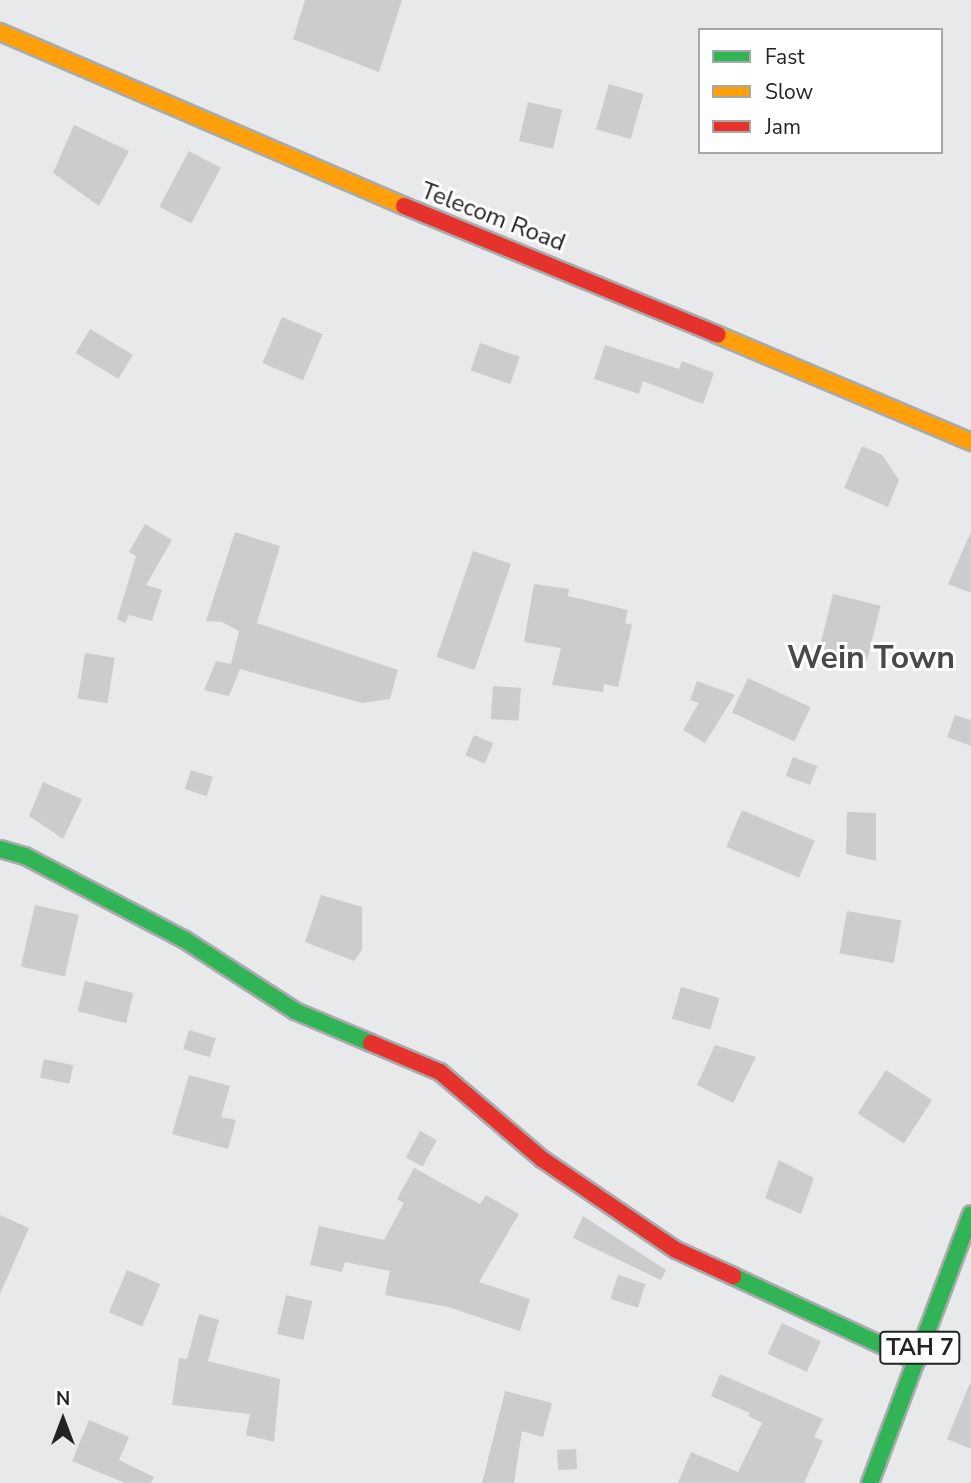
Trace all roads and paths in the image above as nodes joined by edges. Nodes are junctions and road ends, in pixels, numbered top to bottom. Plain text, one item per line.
1 (0, 32) edge
2 (971, 442) edge
3 (0, 849) edge
4 (971, 1214) edge
5 (916, 1360) junction
6 (870, 1483) edge

1 - 2 main road, Telecom Road
3 - 5 main road
4 - 5 main road, TAH 7
5 - 6 main road, TAH 7

